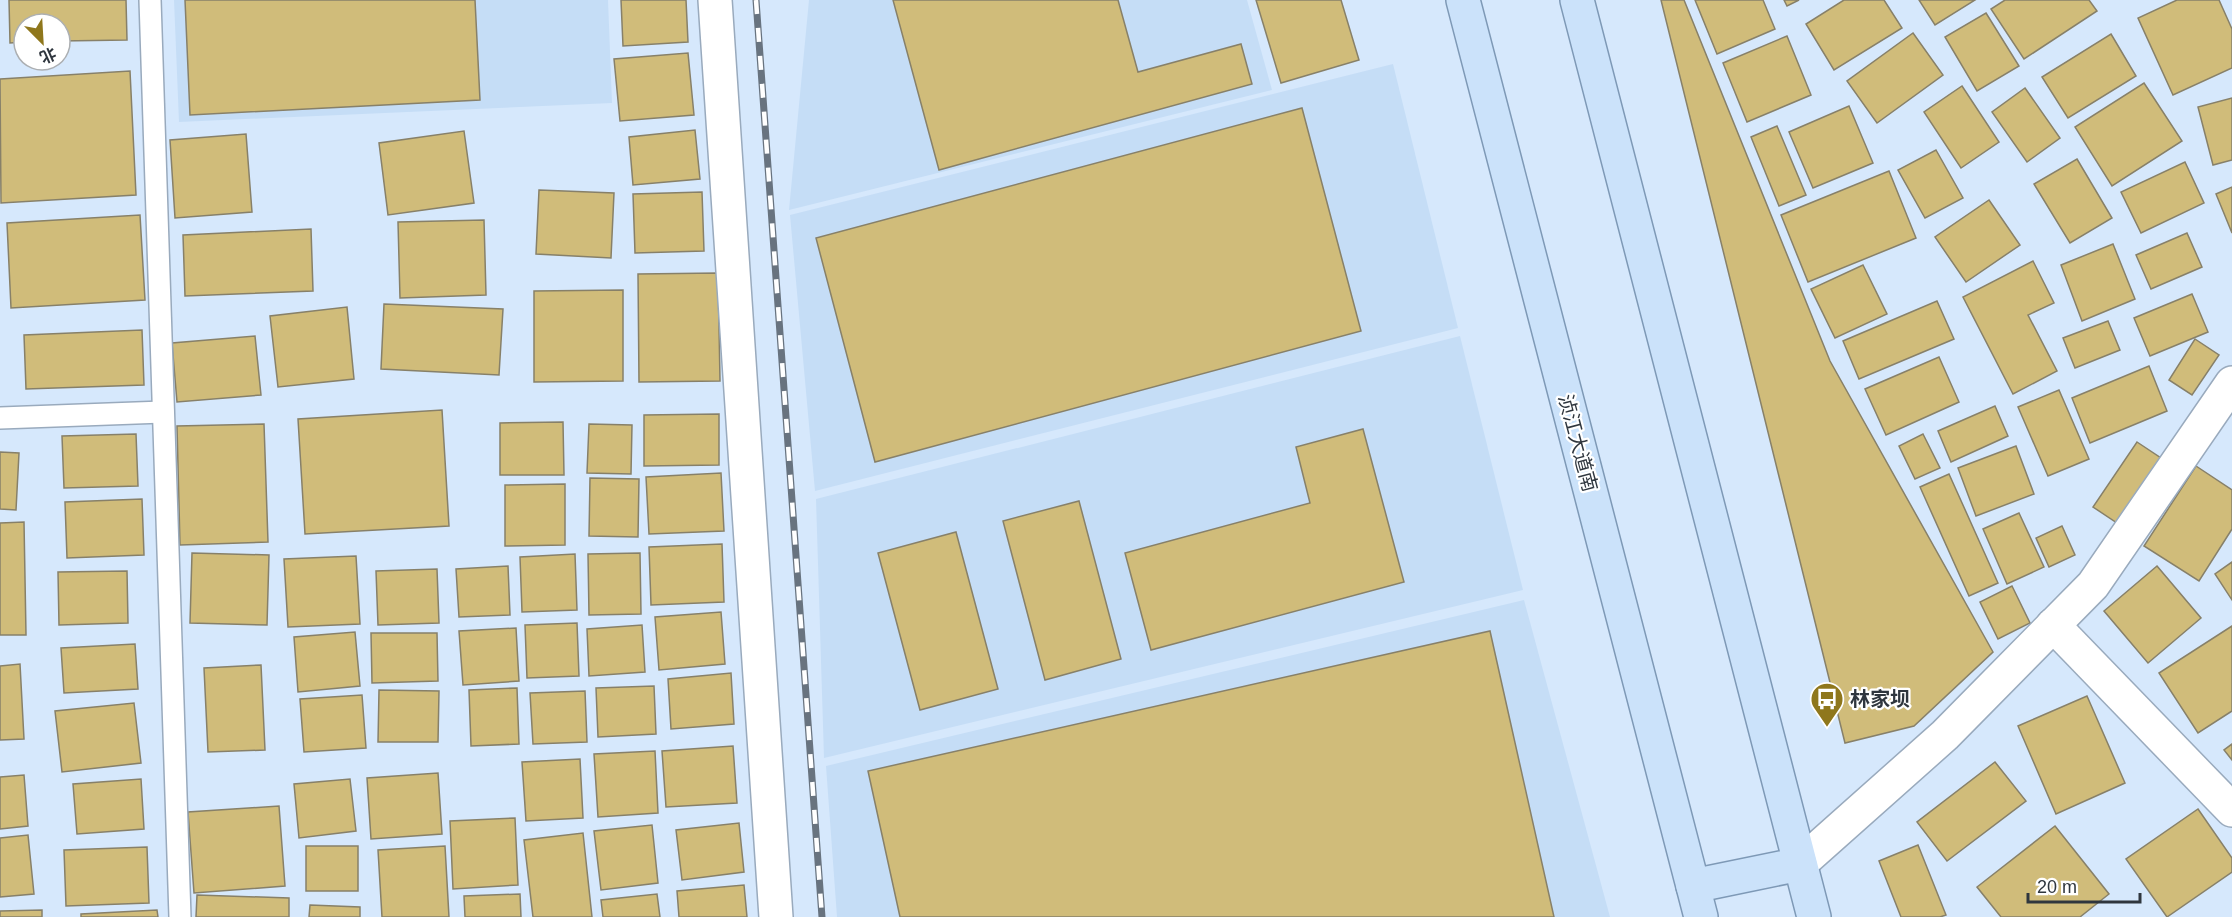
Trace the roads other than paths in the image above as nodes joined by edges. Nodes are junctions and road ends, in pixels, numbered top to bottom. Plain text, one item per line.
1 (150, 0) edge
2 (715, 0) edge
3 (1463, 0) edge
4 (1577, 0) edge
5 (2232, 383) edge
6 (163, 412) junction
7 (0, 418) edge
8 (2053, 625) junction
9 (2232, 810) edge
10 (1800, 864) junction
11 (1697, 902) edge
12 (180, 917) edge
13 (776, 917) edge
14 (1814, 917) edge

1 - 6 lane
2 - 13 street
3 - 11 main road, 浈江大道南
4 - 10 main road
5 - 8 street
6 - 7 lane
6 - 12 lane
8 - 9 street
8 - 10 street
10 - 11 main road, 浈江大道南
10 - 14 main road

